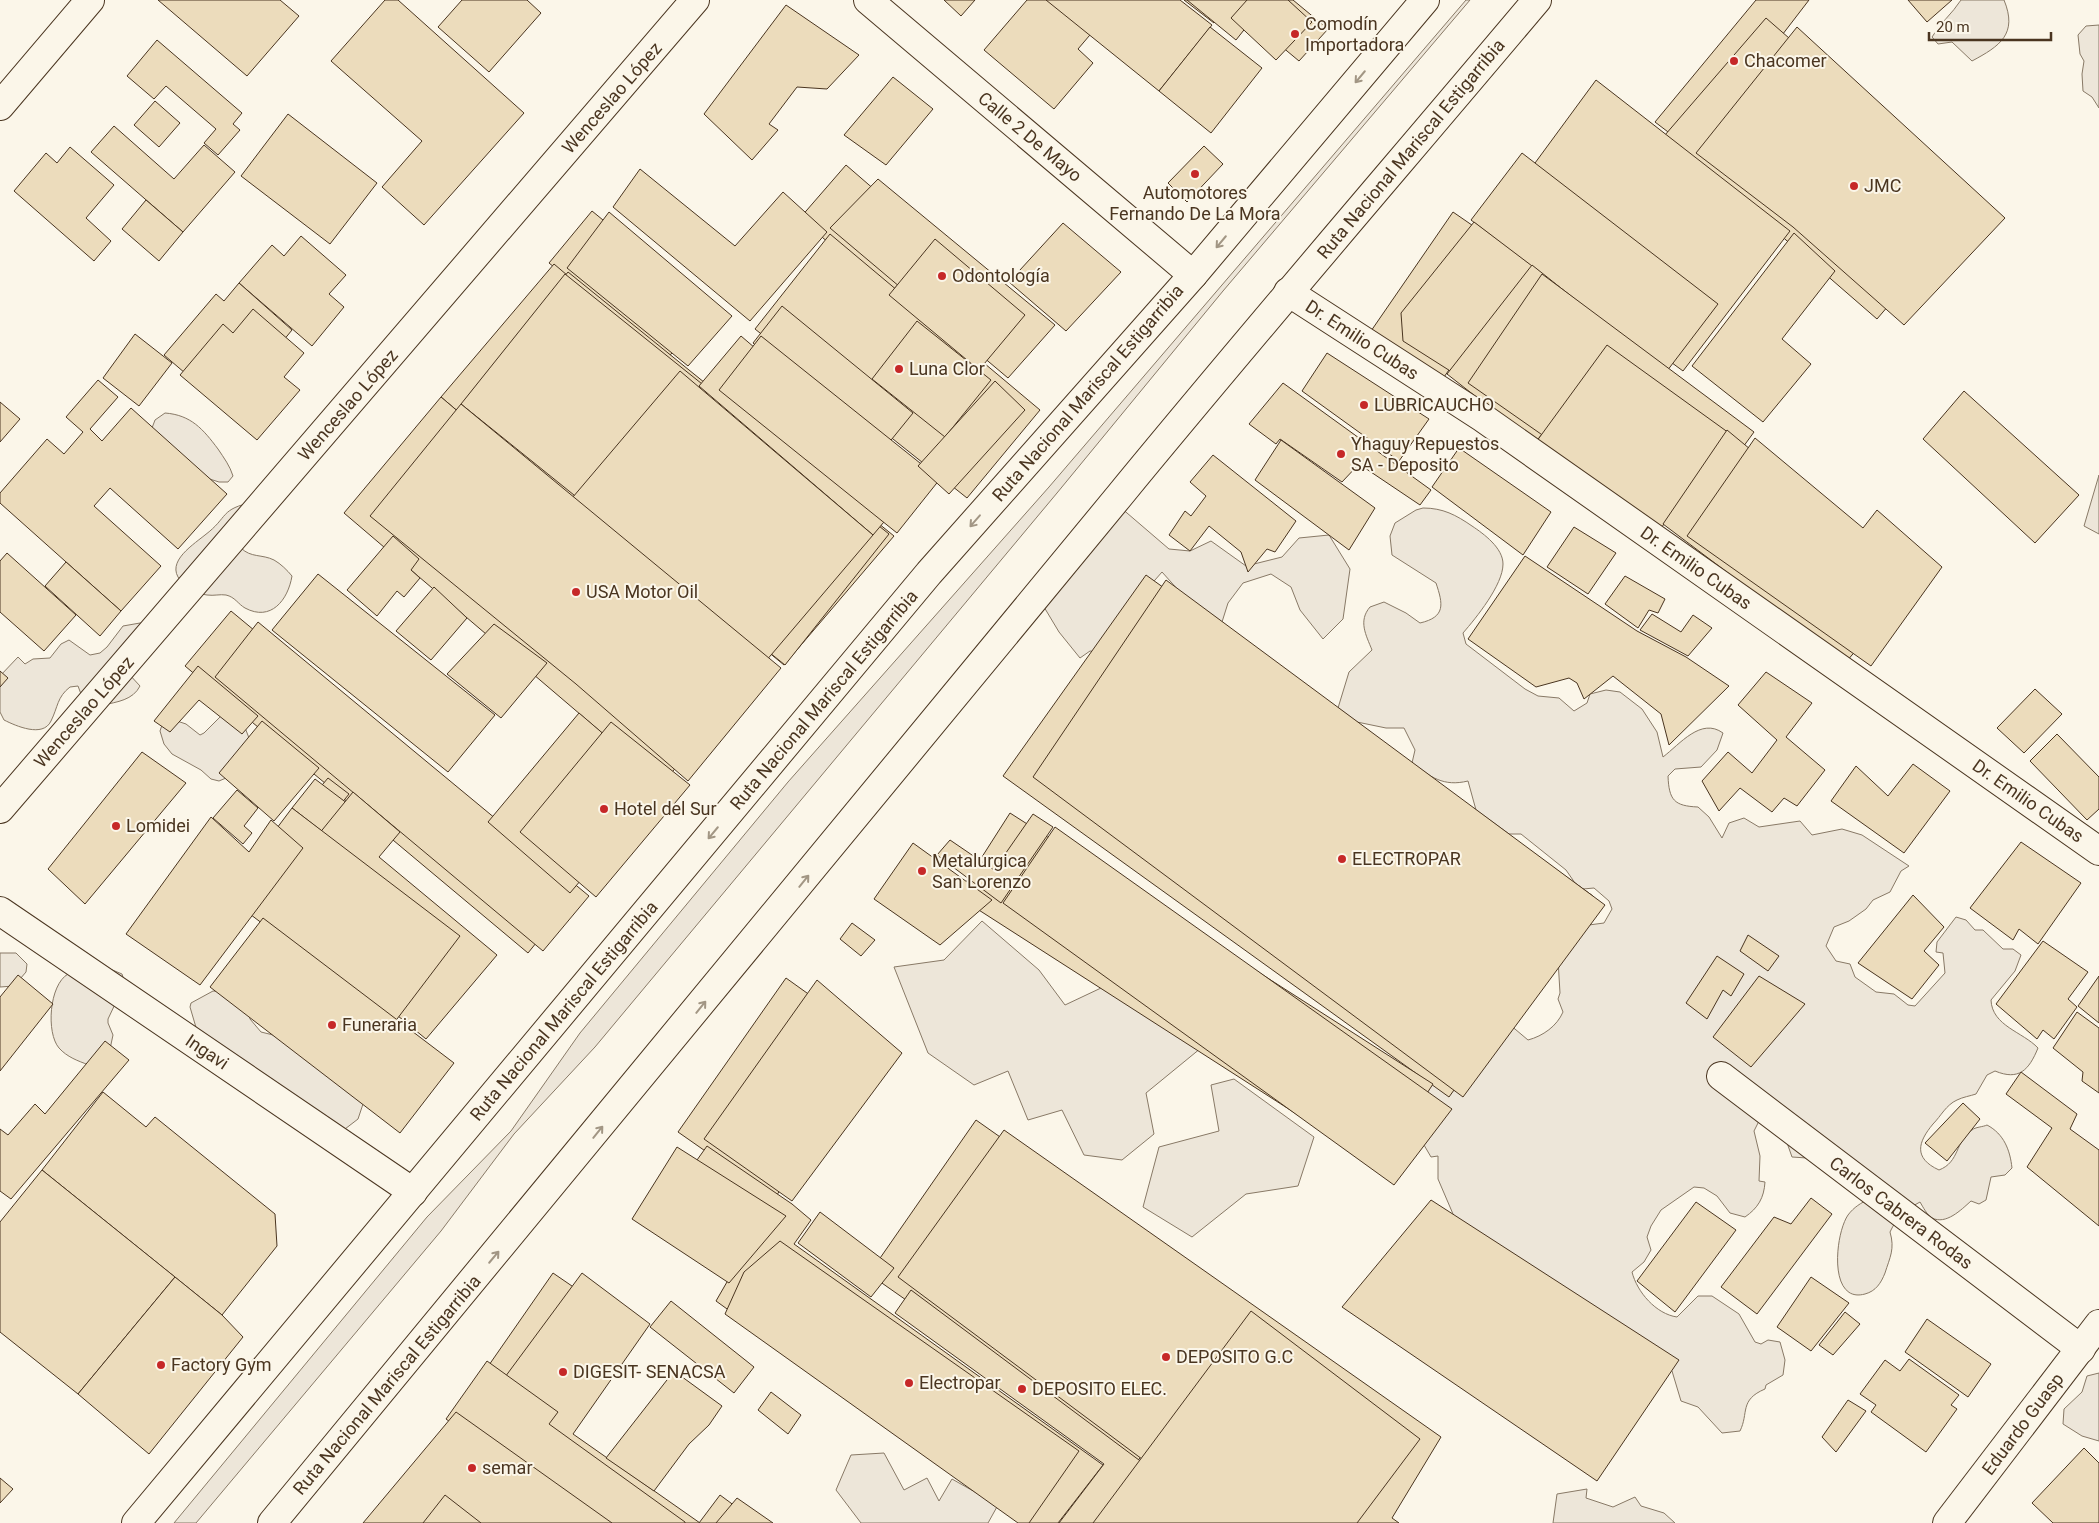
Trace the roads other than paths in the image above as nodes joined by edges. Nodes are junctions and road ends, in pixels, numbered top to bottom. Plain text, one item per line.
1 (90, 0) edge
2 (695, 0) edge
3 (868, 0) edge
4 (1425, 0) edge
5 (1537, 0) edge
6 (0, 106) edge
7 (1193, 275) junction
8 (1288, 292) junction
9 (0, 810) edge
10 (2099, 851) edge
11 (0, 911) edge
12 (1721, 1076) dead end
13 (413, 1192) junction
14 (2099, 1324) edge
15 (2081, 1348) junction
16 (136, 1523) edge
17 (272, 1523) edge
18 (1947, 1523) edge

1 - 6 main road
2 - 9 main road, Wenceslao López
3 - 7 main road, Calle 2 De Mayo
4 -> 7 main road, Ruta Nacional Mariscal Estigarribia
5 - 8 main road, Ruta Nacional Mariscal Estigarribia
7 -> 13 main road, Ruta Nacional Mariscal Estigarribia
8 - 10 main road, Dr. Emilio Cubas
17 -> 8 main road, Ruta Nacional Mariscal Estigarribia
11 - 13 main road, Ingavi
12 - 15 main road, Carlos Cabrera Rodas
13 - 16 main road, Ruta Nacional Mariscal Estigarribia
14 - 15 main road, Eduardo Guasp
15 - 18 main road, Eduardo Guasp

